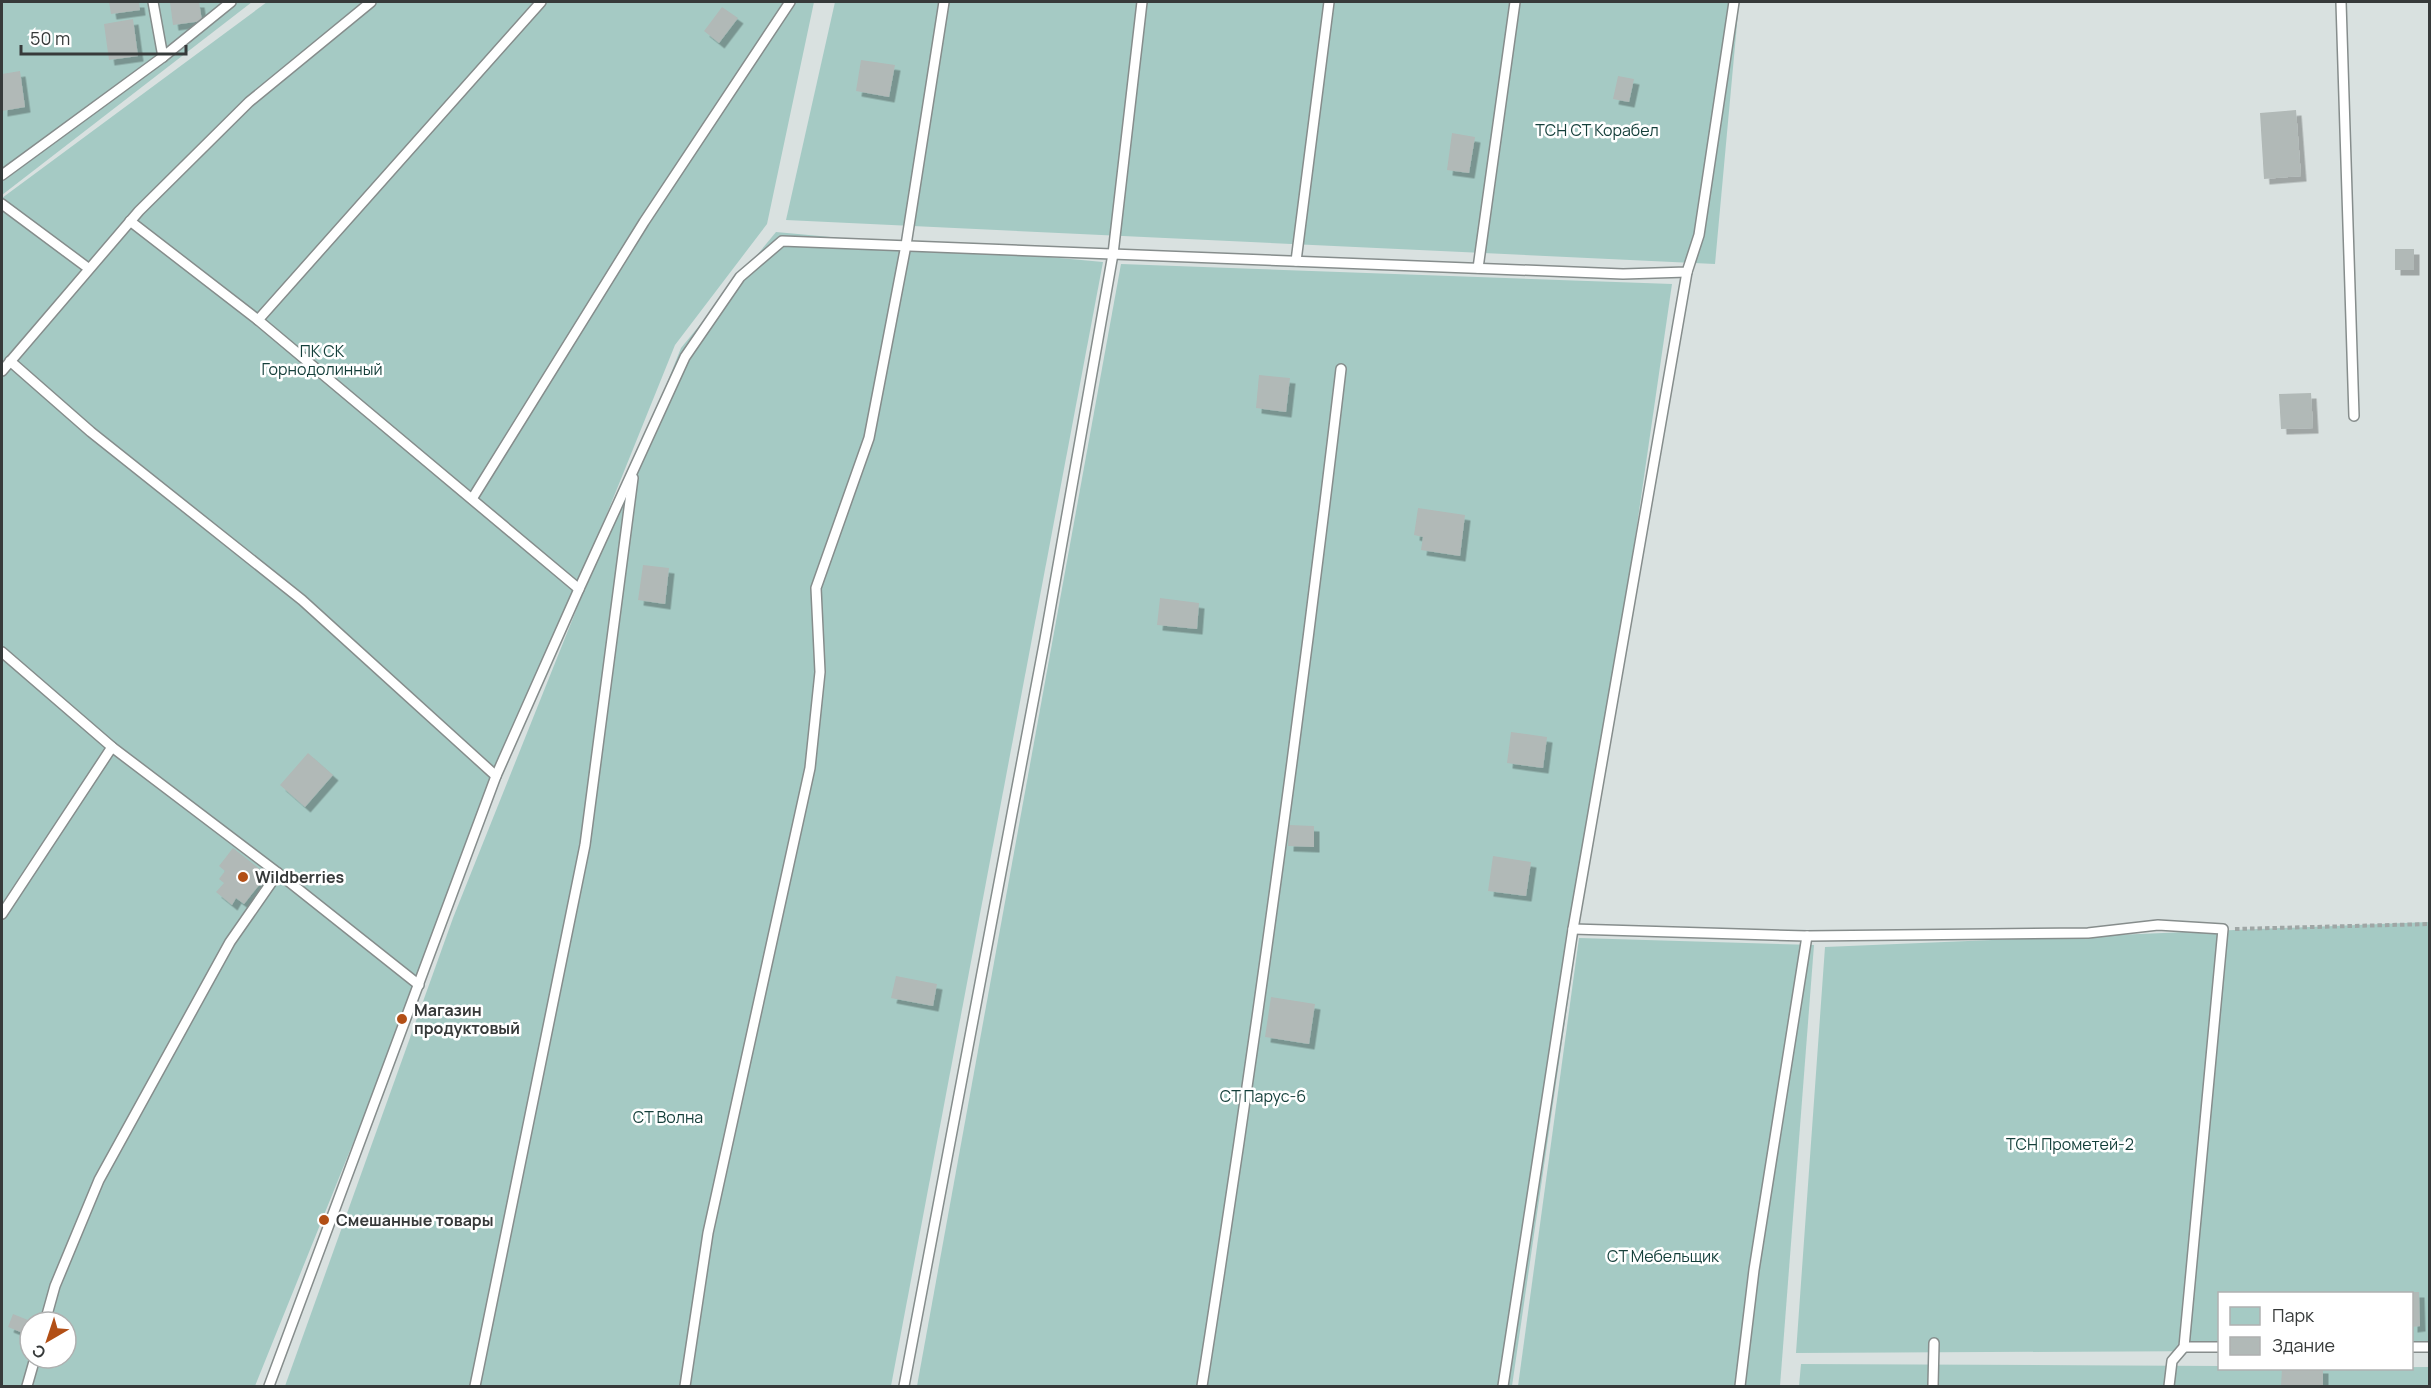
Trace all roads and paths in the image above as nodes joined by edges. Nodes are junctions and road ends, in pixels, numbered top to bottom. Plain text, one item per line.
1 (153, 2) edge
2 (231, 2) edge
3 (371, 2) edge
4 (541, 2) edge
5 (790, 2) edge
6 (944, 2) edge
7 (1142, 2) edge
8 (1329, 2) edge
9 (1515, 2) edge
10 (1734, 2) edge
11 (2342, 2) edge
12 (163, 57) junction
13 (2, 175) edge
14 (2, 204) edge
15 (130, 221) junction
16 (906, 246) junction
17 (1113, 254) junction
18 (1296, 261) junction
19 (88, 268) junction
20 (1478, 268) junction
21 (1687, 272) junction
22 (258, 320) junction
23 (10, 361) junction
24 (1341, 369) dead end
25 (2, 371) edge
26 (2354, 416) dead end
27 (634, 467) junction
28 (472, 499) junction
29 (579, 589) junction
30 (2, 652) edge
31 (112, 747) junction
32 (496, 776) junction
33 (278, 873) junction
34 (2, 914) edge
35 (2430, 924) edge
36 (2223, 929) junction
37 (1573, 930) junction
38 (1807, 936) junction
39 (418, 985) junction
40 (48, 1310) edge
41 (1934, 1343) dead end
42 (2184, 1347) junction
43 (2218, 1347) edge
44 (2413, 1347) edge
45 (2430, 1347) edge
46 (32, 1370) edge
47 (27, 1386) edge
48 (269, 1386) edge
49 (475, 1386) edge
50 (685, 1386) edge
51 (904, 1386) edge
52 (1202, 1386) edge
53 (1503, 1386) edge
54 (1740, 1386) edge
55 (1933, 1386) edge
56 (2169, 1386) edge

1 - 12 lane
2 - 12 lane
3 - 15 lane
4 - 22 lane
5 - 28 lane
6 - 16 lane
7 - 17 lane
8 - 18 lane
9 - 20 lane
10 - 21 lane
11 - 26 lane
12 - 13 lane
14 - 19 lane
15 - 19 lane
15 - 22 lane
16 - 17 lane
16 - 27 lane
16 - 50 lane
17 - 18 lane
17 - 51 lane
18 - 20 lane
19 - 23 lane
20 - 21 lane
21 - 37 lane
22 - 28 lane
23 - 25 lane
23 - 32 lane
24 - 52 lane
27 - 29 lane
27 - 49 lane
28 - 29 lane
29 - 32 lane
30 - 31 lane
31 - 33 lane
31 - 34 lane
32 - 39 lane
33 - 39 lane
33 - 40 lane
35 - 36 path
36 - 38 lane
36 - 42 lane
37 - 38 lane
37 - 53 lane
38 - 54 lane
39 - 48 lane
41 - 55 lane
42 - 43 lane
42 - 56 lane
44 - 45 lane
46 - 47 lane

